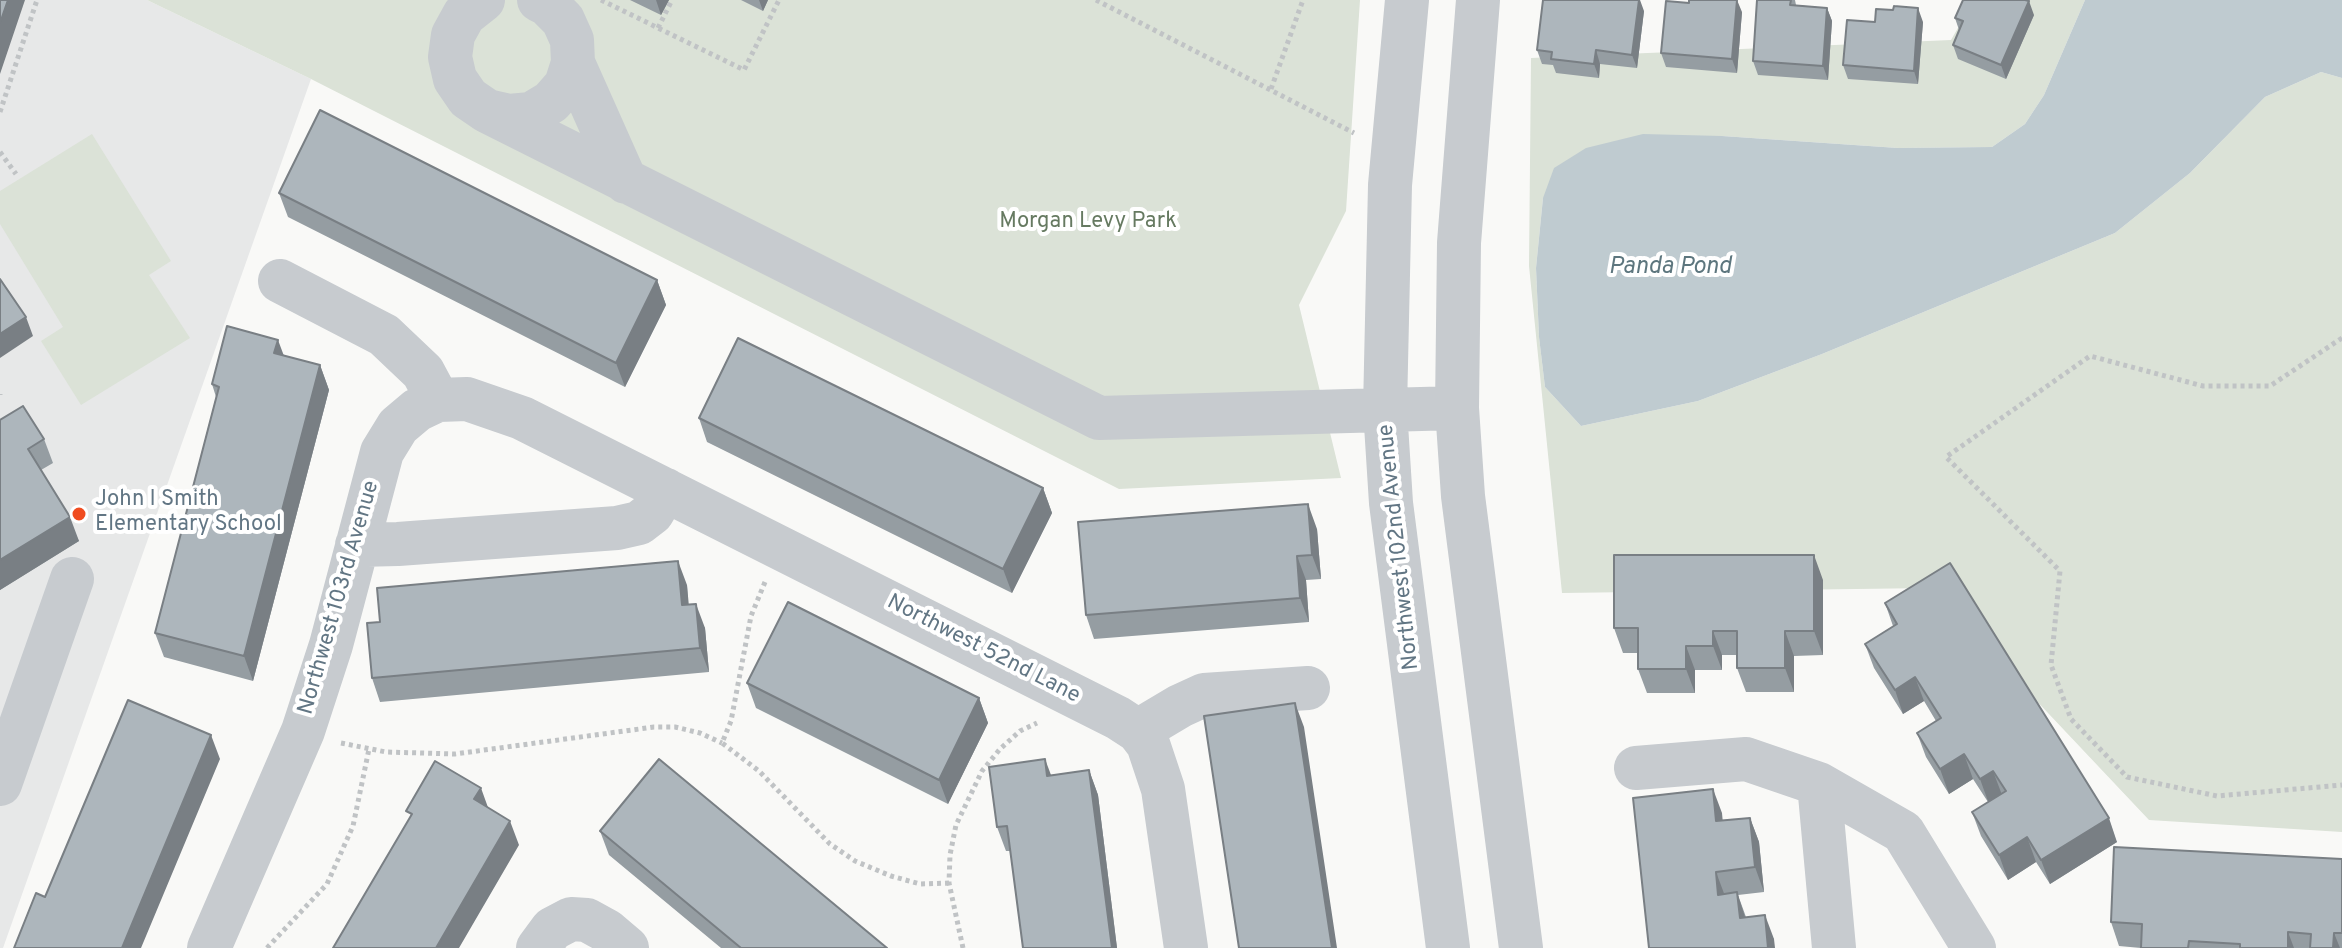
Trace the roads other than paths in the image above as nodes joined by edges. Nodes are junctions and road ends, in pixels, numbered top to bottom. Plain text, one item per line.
1 (483, 0) edge
2 (539, 0) edge
3 (1407, 0) edge
4 (1478, 0) edge
5 (573, 63) junction
6 (487, 111) junction
7 (626, 182) junction
8 (280, 281) dead end
9 (438, 400) junction
10 (1457, 408) junction
11 (1385, 409) junction
12 (666, 490) junction
13 (357, 545) junction
14 (72, 579) dead end
15 (1308, 688) dead end
16 (1138, 731) junction
17 (1636, 768) dead end
18 (0, 784) edge
19 (1819, 784) junction
20 (209, 948) edge
21 (538, 948) edge
22 (627, 948) edge
23 (1186, 948) edge
24 (1448, 948) edge
25 (1521, 948) edge
26 (1834, 948) edge
27 (1974, 948) edge

1 - 6 street
2 - 5 street
3 - 11 street, Northwest 102nd Avenue
4 - 10 street
5 - 6 street
5 - 7 street
6 - 7 street
7 - 11 street
8 - 9 street
9 - 12 street, Northwest 52nd Lane
9 - 13 street, Northwest 103rd Avenue
10 - 11 street
10 - 25 street
11 - 24 street, Northwest 102nd Avenue
12 - 13 street
12 - 16 street, Northwest 52nd Lane
13 - 20 street, Northwest 103rd Avenue
14 - 18 street
15 - 16 street
16 - 23 street
17 - 19 street
19 - 26 street
19 - 27 street
21 - 22 street

